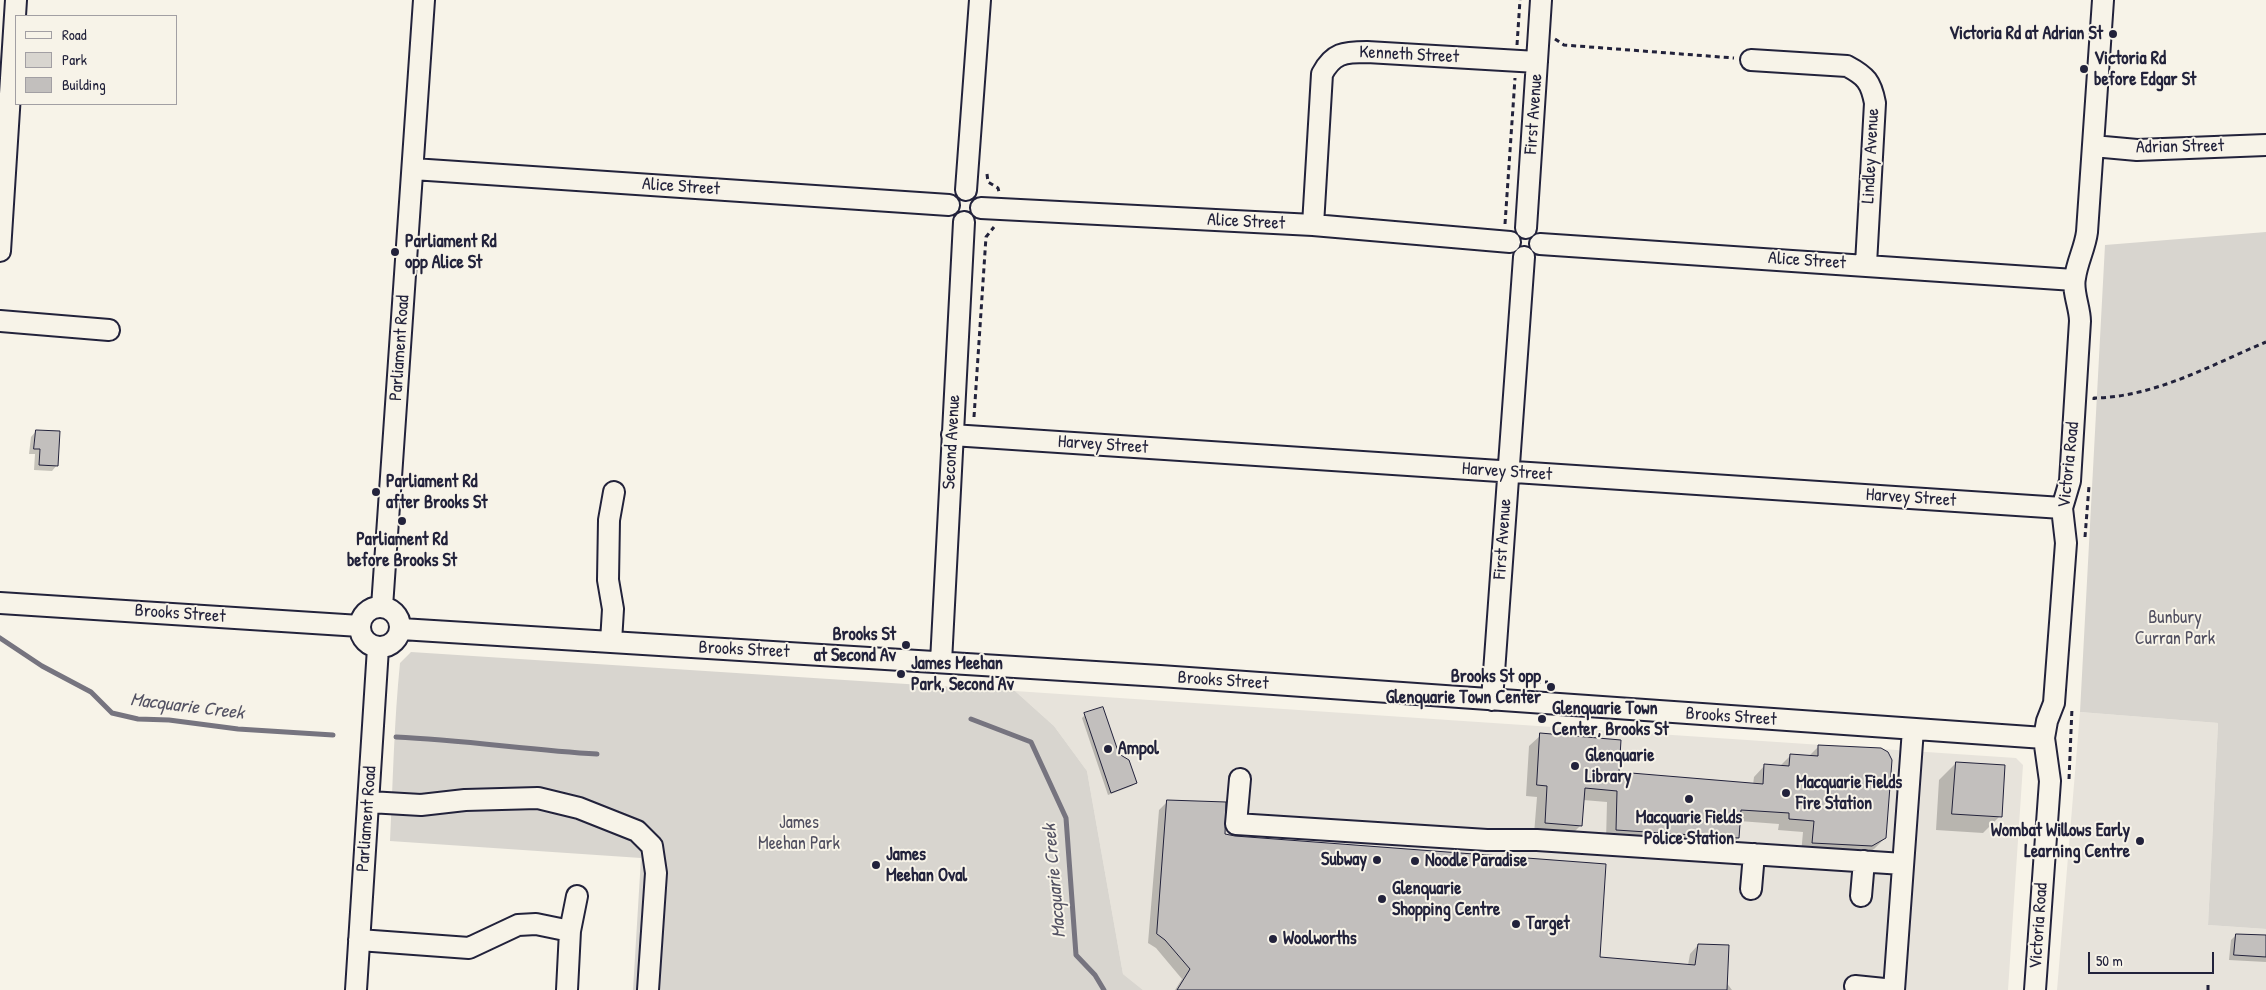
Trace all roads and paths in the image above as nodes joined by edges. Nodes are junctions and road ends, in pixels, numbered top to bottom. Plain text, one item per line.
1 (16, 0) edge
2 (424, 0) edge
3 (980, 0) edge
4 (1520, 0) edge
5 (1541, 0) edge
6 (2103, 0) edge
7 (1555, 38) dead end
8 (1751, 60) joint
9 (1516, 61) junction
10 (1537, 62) junction
11 (4, 114) edge
12 (2266, 145) edge
13 (2094, 146) junction
14 (413, 169) junction
15 (987, 176) dead end
16 (966, 190) junction
17 (1000, 195) dead end
18 (949, 205) junction
19 (981, 208) junction
20 (964, 222) junction
21 (998, 222) dead end
22 (1313, 225) junction
23 (1526, 228) junction
24 (1508, 235) junction
25 (986, 237) dead end
26 (1540, 244) junction
27 (0, 251) edge
28 (1524, 258) junction
29 (1866, 264) junction
30 (2074, 280) junction
31 (0, 321) edge
32 (109, 330) dead end
33 (2266, 342) edge
34 (2094, 398) dead end
35 (952, 435) junction
36 (1508, 472) junction
37 (614, 492) dead end
38 (2062, 508) junction
39 (0, 602) edge
40 (382, 607) junction
41 (360, 626) junction
42 (400, 629) junction
43 (611, 642) junction
44 (378, 648) junction
45 (941, 662) junction
46 (1518, 681) dead end
47 (1548, 682) dead end
48 (1492, 700) junction
49 (1913, 729) junction
50 (2044, 738) junction
51 (1240, 779) dead end
52 (368, 802) junction
53 (1754, 854) junction
54 (1864, 861) junction
55 (1903, 864) junction
56 (1751, 889) dead end
57 (577, 896) dead end
58 (1861, 896) dead end
59 (570, 931) junction
60 (359, 940) junction
61 (2208, 985) dead end
62 (1855, 986) dead end
63 (356, 990) edge
64 (567, 990) edge
65 (648, 990) edge
66 (1894, 990) edge
67 (2035, 990) edge
68 (2208, 990) edge

1 - 11 street
2 - 14 street, Parliament Road
3 - 16 street
4 - 9 path
5 - 10 street, First Avenue
6 - 13 street, Victoria Road
7 - 8 path
8 - 29 street, Lindley Avenue
9 - 10 street, Kenneth Street
9 - 22 street, Kenneth Street
9 - 24 path
10 - 23 street, First Avenue
11 - 27 street
12 - 13 street, Adrian Street
13 - 30 street, Victoria Road
14 - 18 street, Alice Street
14 - 40 street, Parliament Road
15 - 17 path
16 - 18 street
16 - 19 street
18 - 20 street
19 - 20 street
19 - 22 street, Alice Street
20 - 35 street, Second Avenue
21 - 25 path
22 - 24 street, Alice Street
23 - 24 street
23 - 26 street
24 - 28 street
26 - 28 street
26 - 29 street, Alice Street
28 - 36 street, First Avenue
29 - 30 street, Alice Street
30 - 38 street, Victoria Road
31 - 32 street
33 - 34 path
35 - 36 street, Harvey Street
35 - 45 street, Second Avenue
36 - 38 street, Harvey Street
36 - 48 street, First Avenue
37 - 43 street
38 - 50 street, Victoria Road
39 - 41 street, Brooks Street
40 - 41 street
40 - 42 street
41 - 44 street
42 - 43 street, Brooks Street
42 - 44 street
43 - 45 street, Brooks Street
44 - 52 street, Parliament Road
45 - 48 street, Brooks Street
46 - 47 path
48 - 49 street, Brooks Street
49 - 50 street, Brooks Street
49 - 55 street
50 - 67 street, Victoria Road
51 - 53 street
52 - 60 street, Parliament Road
52 - 65 street
53 - 54 street
53 - 56 street
54 - 55 street
54 - 58 street
55 - 66 street
57 - 59 street
59 - 60 street
59 - 64 street
60 - 63 street, Parliament Road
61 - 68 path
62 - 66 street

